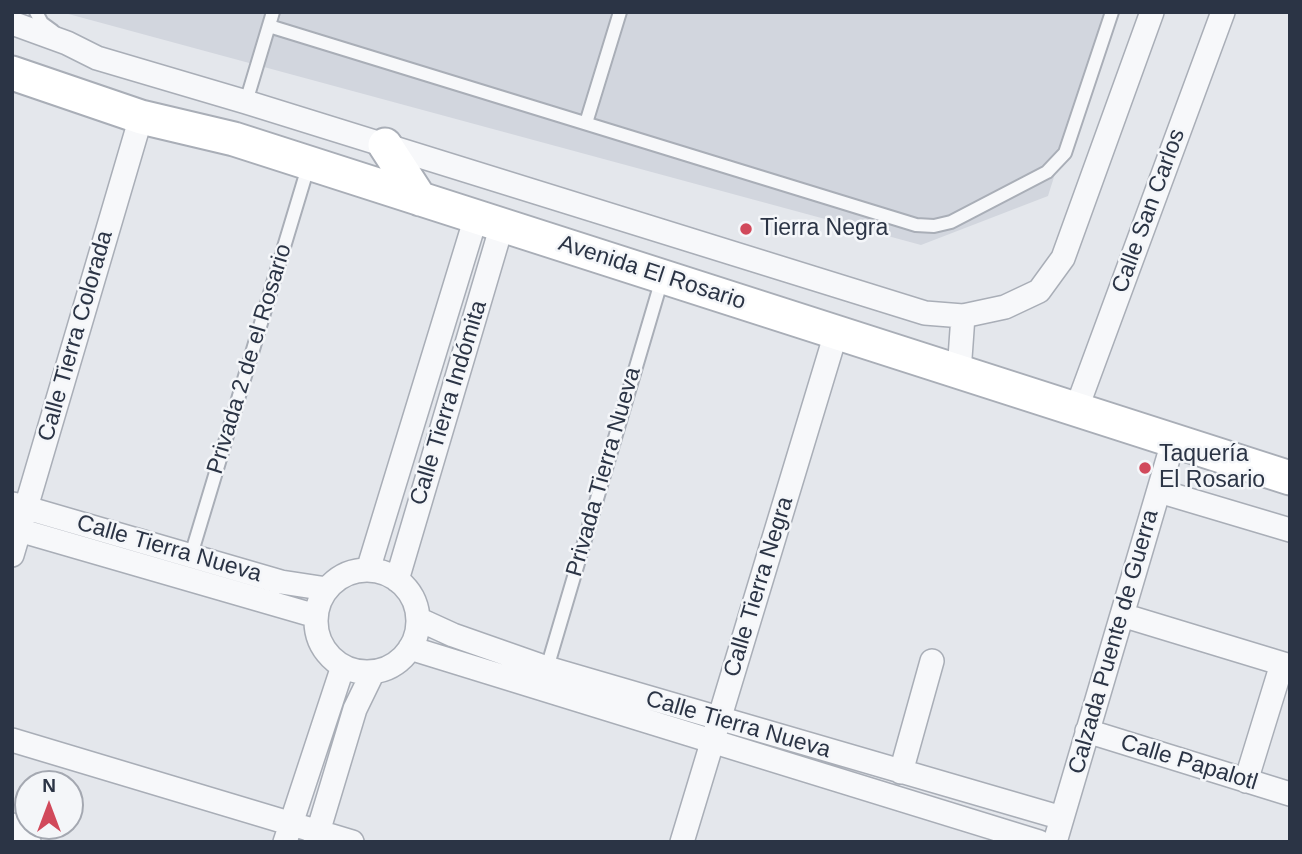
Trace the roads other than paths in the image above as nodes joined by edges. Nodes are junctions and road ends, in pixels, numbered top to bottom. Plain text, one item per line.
1 (36, 12) edge
2 (273, 12) edge
3 (620, 12) edge
4 (1112, 12) edge
5 (1152, 12) edge
6 (1223, 12) edge
7 (12, 23) edge
8 (269, 26) junction
9 (66, 43) junction
10 (12, 73) edge
11 (246, 102) junction
12 (141, 117) junction
13 (586, 123) junction
14 (385, 145) junction
15 (309, 163) junction
16 (420, 199) junction
17 (489, 221) junction
18 (662, 277) junction
19 (963, 316) junction
20 (836, 333) junction
21 (959, 372) junction
22 (1076, 410) junction
23 (1173, 442) junction
24 (1290, 478) edge
25 (1159, 491) junction
26 (19, 506) edge
27 (15, 529) edge
28 (1290, 530) edge
29 (12, 555) edge
30 (191, 555) junction
31 (368, 570) junction
32 (397, 580) junction
33 (327, 589) junction
34 (1122, 615) junction
35 (316, 616) junction
36 (418, 619) junction
37 (411, 648) junction
38 (932, 661) dead end
39 (1286, 665) edge
40 (343, 666) junction
41 (547, 668) junction
42 (373, 672) junction
43 (716, 730) junction
44 (1087, 732) junction
45 (12, 740) edge
46 (901, 772) junction
47 (1246, 781) junction
48 (1290, 794) edge
49 (1062, 818) junction
50 (12, 825) edge
51 (288, 832) edge
52 (316, 836) edge
53 (29, 842) edge
54 (352, 842) edge
55 (682, 842) edge
56 (1039, 842) edge
57 (1055, 842) edge

1 - 9 lane
2 - 8 lane
3 - 13 lane
4 - 13 lane
5 - 19 street, Avenida El Rosario
6 - 22 street, Calle San Carlos
7 - 9 street, Avenida El Rosario
8 - 11 lane
8 - 13 lane
9 - 11 street, Avenida El Rosario
10 - 12 street, Avenida El Rosario
11 - 14 street, Avenida El Rosario
12 - 15 street, Avenida El Rosario
12 - 26 street, Calle Tierra Colorada
14 - 16 street
14 - 19 street, Avenida El Rosario
15 - 16 street, Avenida El Rosario
15 - 30 lane, Privada 2 de el Rosario
16 - 17 street, Avenida El Rosario
17 - 18 street, Avenida El Rosario
17 - 31 street, Calle Tierra Indómita
17 - 32 street, Calle Tierra Indómita
18 - 20 street, Avenida El Rosario
18 - 41 lane, Privada Tierra Nueva
19 - 21 street
20 - 21 street, Avenida El Rosario
20 - 43 street, Calle Tierra Negra
21 - 22 street, Avenida El Rosario
22 - 23 street, Avenida El Rosario
23 - 24 street, Avenida El Rosario
23 - 25 street, Calzada Puente de Guerra
25 - 28 street
25 - 34 street, Calzada Puente de Guerra
26 - 27 street, Calle Tierra Colorada
26 - 30 street, Calle Tierra Nueva
27 - 29 street, Calle Tierra Colorada
27 - 35 street, Calle Tierra Nueva
30 - 33 street, Calle Tierra Nueva
31 - 32 street
31 - 33 street
32 - 36 street
33 - 35 street
34 - 39 street
34 - 44 street, Calzada Puente de Guerra
35 - 40 street
36 - 37 street
36 - 41 street, Calle Tierra Nueva
37 - 42 street
37 - 43 street, Calle Tierra Nueva
38 - 46 street
39 - 47 street
40 - 42 street
40 - 51 street
41 - 43 street, Calle Tierra Nueva
42 - 52 street
43 - 46 street, Calle Tierra Nueva
43 - 55 street, Calle Tierra Negra
43 - 56 street, Calle Tierra Nueva
44 - 47 street, Calle Papalotl
44 - 49 street, Calzada Puente de Guerra
45 - 51 street
46 - 49 street, Calle Tierra Nueva
47 - 48 street, Calle Papalotl
49 - 57 street, Calzada Puente de Guerra
50 - 53 street
51 - 52 street
52 - 54 street

